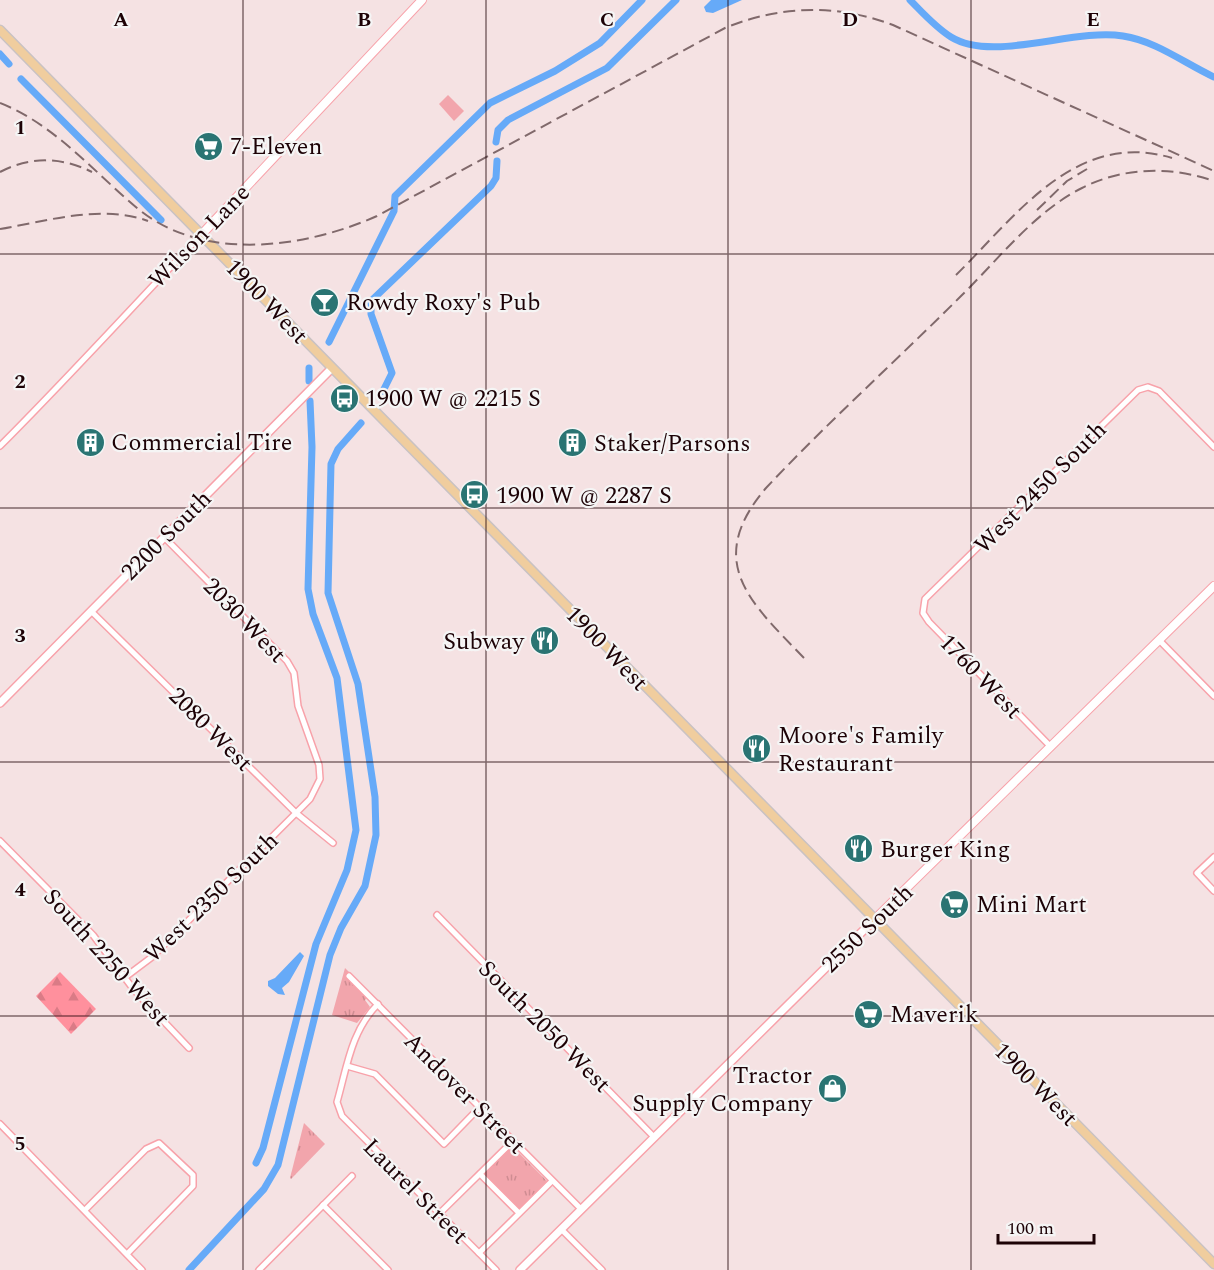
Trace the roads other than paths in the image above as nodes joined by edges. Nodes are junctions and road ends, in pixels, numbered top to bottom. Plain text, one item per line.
1 (422, 0) edge
2 (0, 30) edge
3 (202, 234) junction
4 (332, 368) junction
5 (0, 446) edge
6 (1214, 447) edge
7 (164, 537) junction
8 (1214, 586) edge
9 (926, 599) joint
10 (91, 611) junction
11 (1159, 640) junction
12 (1214, 696) edge
13 (0, 703) edge
14 (1051, 747) junction
15 (296, 813) junction
16 (0, 841) edge
17 (333, 843) dead end
18 (1214, 857) edge
19 (1214, 891) edge
20 (437, 915) dead end
21 (874, 920) junction
22 (349, 976) dead end
23 (124, 978) junction
24 (378, 1004) junction
25 (189, 1048) dead end
26 (347, 1066) junction
27 (480, 1107) junction
28 (0, 1124) edge
29 (654, 1137) junction
30 (513, 1141) junction
31 (480, 1174) junction
32 (352, 1176) dead end
33 (552, 1180) junction
34 (323, 1205) junction
35 (581, 1209) junction
36 (85, 1210) junction
37 (439, 1214) junction
38 (519, 1214) junction
39 (561, 1230) junction
40 (479, 1253) junction
41 (127, 1254) junction
42 (1214, 1264) edge
43 (142, 1270) edge
44 (259, 1270) edge
45 (388, 1270) edge
46 (496, 1270) edge
47 (520, 1270) edge
48 (602, 1270) edge

1 - 3 main road, Wilson Lane
2 - 3 main road, 1900 West
3 - 4 main road, 1900 West
3 - 5 street, Wilson Lane
4 - 7 street, 2200 South
4 - 21 main road, 1900 West
6 - 9 street, West 2450 South
7 - 10 street, 2200 South
7 - 15 street, 2030 West
8 - 11 main road, 2550 South
9 - 14 street, 1760 West
10 - 13 street, 2200 South
10 - 15 street, 2080 West
11 - 12 street
11 - 14 main road, 2550 South
14 - 21 main road, 2550 South
15 - 17 street, 2080 West
15 - 23 street, West 2350 South
16 - 23 street, South 2250 West
18 - 19 street
20 - 29 street, South 2050 West
21 - 29 street, 2550 South
21 - 42 main road, 1900 West
22 - 24 street, Andover Street
23 - 25 street, South 2250 West
24 - 26 street
24 - 27 street, Andover Street
26 - 27 street
26 - 37 street, Laurel Street
27 - 30 street, Andover Street
28 - 36 street
29 - 35 street, 2550 South
30 - 31 street
30 - 33 street, Andover Street
31 - 37 street
31 - 38 street
32 - 34 street
33 - 35 street, Andover Street
33 - 38 street
34 - 44 street
34 - 45 street
35 - 39 street, 2550 South
36 - 41 street
36 - 41 street
37 - 40 street, Laurel Street
38 - 40 street
39 - 47 street, 2550 South
39 - 48 street
40 - 46 street, Laurel Street
41 - 43 street

